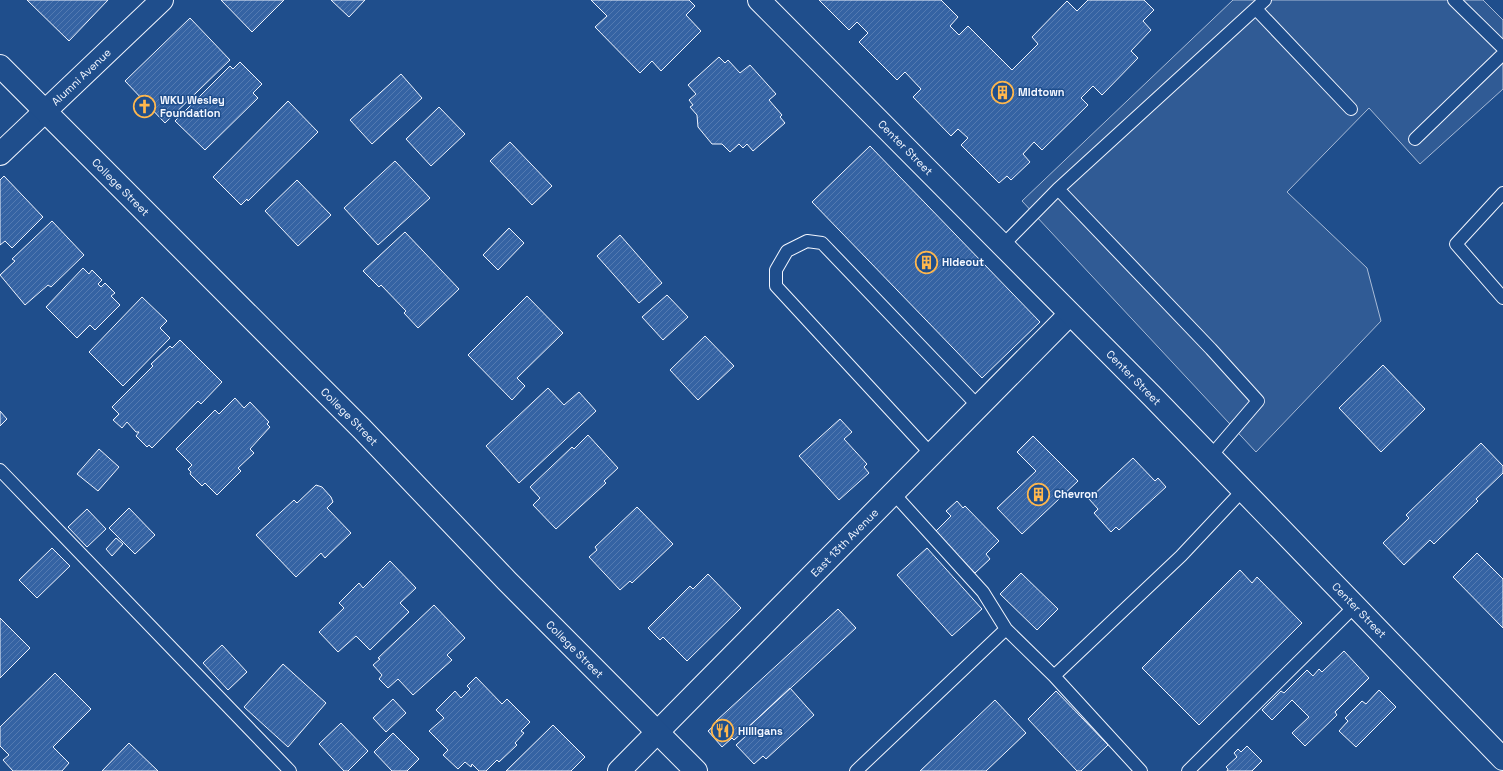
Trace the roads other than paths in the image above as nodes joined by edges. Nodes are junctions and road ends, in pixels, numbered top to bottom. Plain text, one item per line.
1 (162, 0) edge
2 (759, 0) edge
3 (1265, 0) edge
4 (1454, 0) edge
5 (1256, 9) junction
6 (1503, 48) edge
7 (1503, 54) edge
8 (0, 66) edge
9 (1352, 109) dead end
10 (45, 112) junction
11 (1415, 139) dead end
12 (0, 154) edge
13 (1058, 189) junction
14 (1502, 195) edge
15 (1003, 245) junction
16 (1503, 298) edge
17 (1070, 314) junction
18 (978, 407) junction
19 (932, 455) junction
20 (1210, 457) junction
21 (0, 470) edge
22 (1243, 490) junction
23 (894, 494) junction
24 (1355, 606) junction
25 (1006, 628) junction
26 (1054, 676) junction
27 (658, 733) junction
28 (1500, 750) edge
29 (290, 771) edge
30 (619, 771) edge
31 (696, 771) edge
32 (856, 771) edge
33 (1141, 771) edge
34 (1188, 771) edge

1 - 10 street, Alumni Avenue
2 - 15 street, Center Street
3 - 5 lane
4 - 6 lane
5 - 9 lane
5 - 13 lane
7 - 11 lane
8 - 10 street, College Street
10 - 12 street, Alumni Avenue
10 - 27 street, College Street
13 - 15 lane
13 - 20 lane
14 - 16 lane
15 - 17 street, Center Street
17 - 18 street, East 13th Avenue
17 - 20 street, Center Street
18 - 19 street, East 13th Avenue
18 - 19 lane
19 - 23 street, East 13th Avenue
20 - 22 street, Center Street
21 - 29 lane
22 - 24 street, Center Street
22 - 26 lane
23 - 25 lane
23 - 27 street, East 13th Avenue
24 - 28 street, Center Street
24 - 34 lane
25 - 26 lane
25 - 32 lane
26 - 33 lane
27 - 30 street, East 13th Avenue
27 - 31 street, College Street

